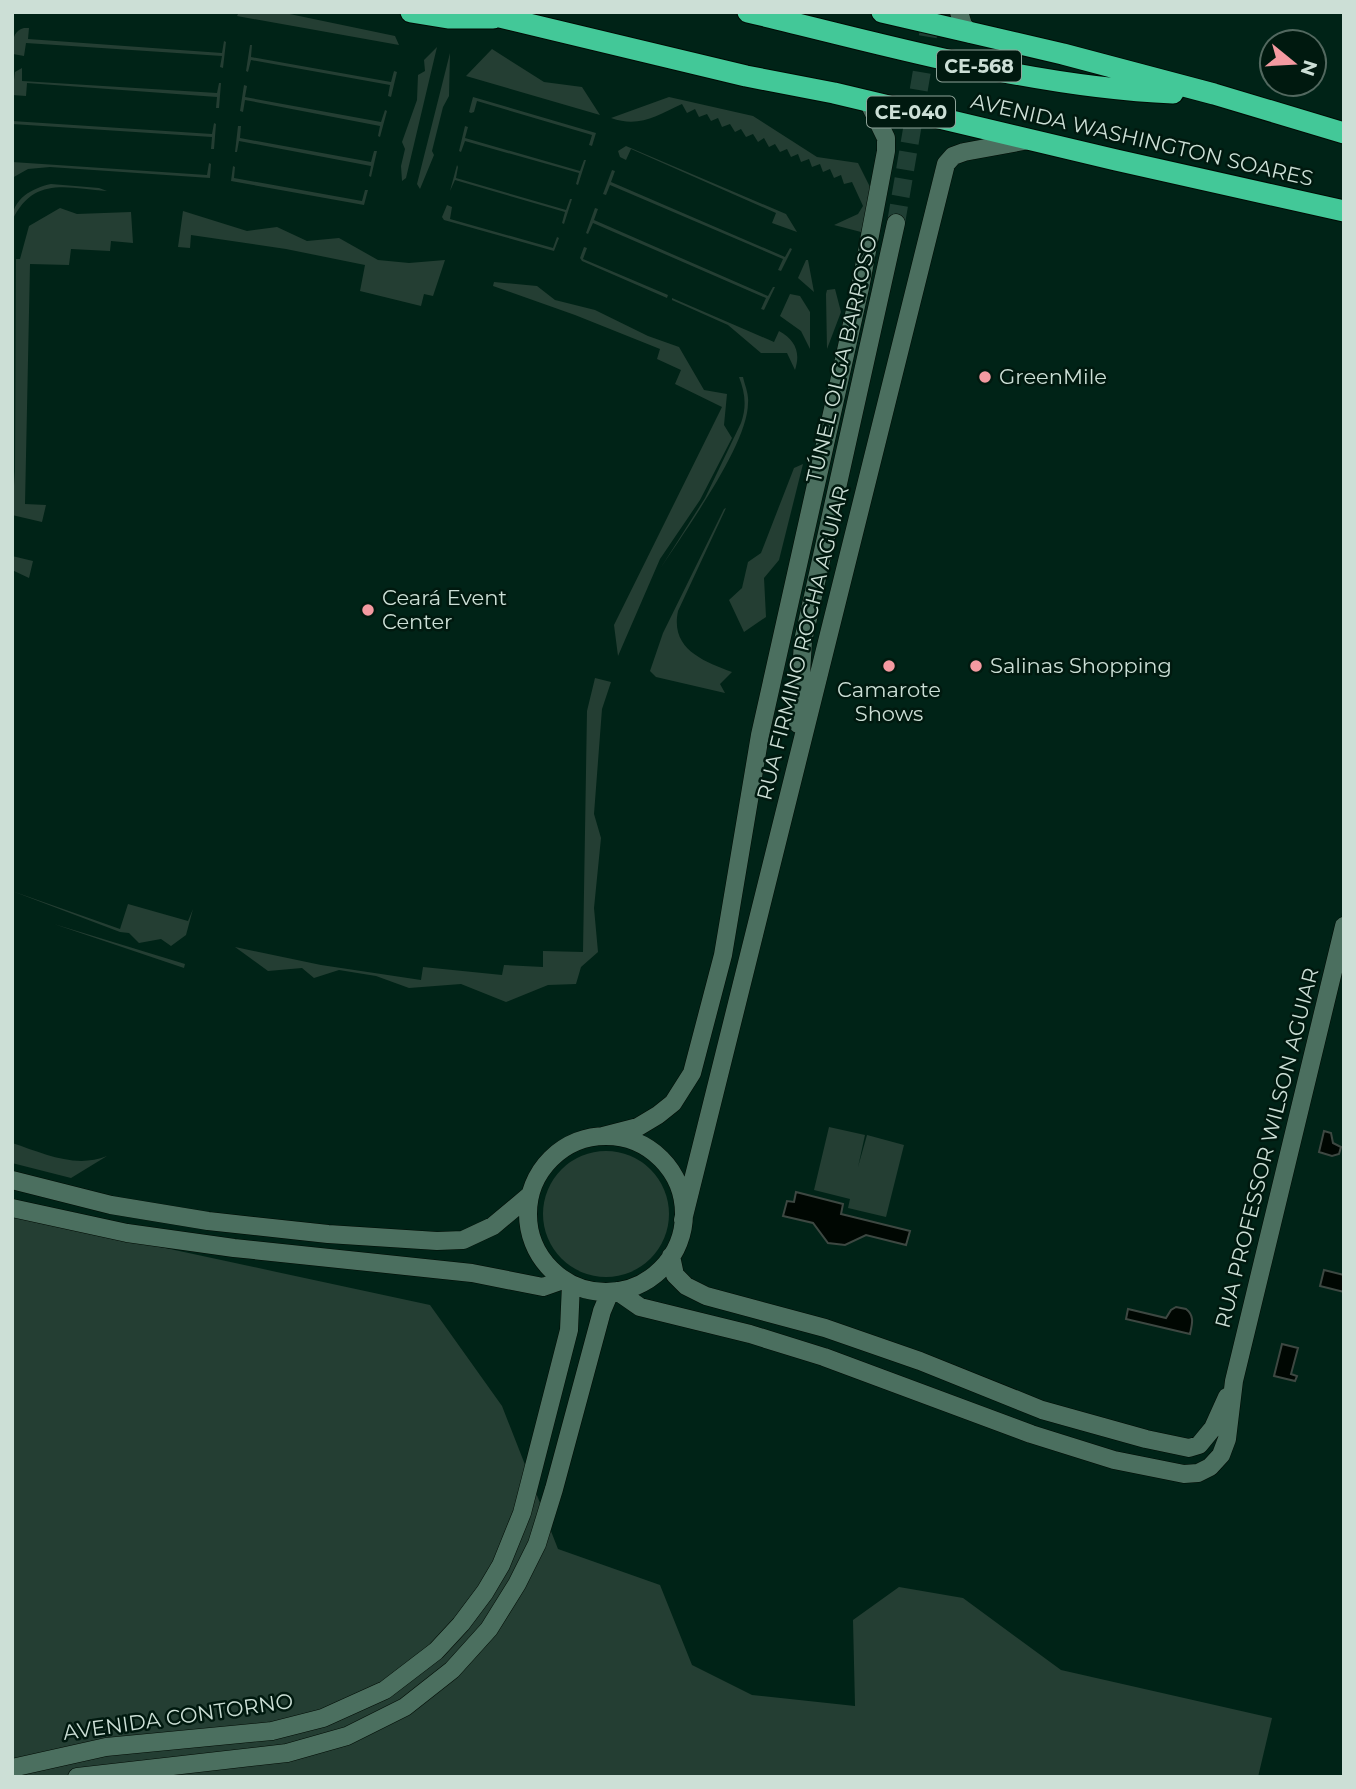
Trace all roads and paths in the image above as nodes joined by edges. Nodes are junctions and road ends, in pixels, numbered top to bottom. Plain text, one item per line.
1 (411, 12) edge
2 (479, 12) edge
3 (748, 12) edge
4 (884, 12) edge
5 (959, 12) edge
6 (511, 18) junction
7 (971, 34) junction
8 (1214, 94) junction
9 (868, 101) junction
10 (1344, 133) edge
11 (1030, 140) junction
12 (1344, 211) edge
13 (896, 223) tunnel mouth
14 (799, 754) junction
15 (1344, 926) edge
16 (603, 1136) junction
17 (12, 1180) edge
18 (530, 1195) junction
19 (12, 1209) edge
20 (683, 1220) junction
21 (671, 1256) junction
22 (567, 1282) junction
23 (614, 1292) junction
24 (755, 1309) junction
25 (750, 1334) junction
26 (1234, 1381) junction
27 (989, 1388) junction
28 (979, 1415) junction
29 (12, 1768) edge
30 (77, 1777) edge

1 - 6 highway
2 - 6 highway, AVENIDA WASHINGTON SOARES / CE-040
3 - 8 highway, CE-568
4 - 7 highway
5 - 7 street
6 - 9 highway, AVENIDA WASHINGTON SOARES / CE-040
7 - 8 highway
8 - 10 highway
9 - 11 highway, AVENIDA WASHINGTON SOARES / CE-040
9 - 16 street, RUA FIRMINO ROCHA AGUIAR
11 - 12 highway, AVENIDA WASHINGTON SOARES / CE-040
11 - 14 street, RUA FIRMINO ROCHA AGUIAR
13 - 14 street, TÚNEL OLGA BARROSO
14 - 20 street, RUA FIRMINO ROCHA AGUIAR
15 - 26 street, RUA PROFESSOR WILSON AGUIAR
16 - 18 street
16 - 20 street
17 - 18 street
18 - 22 street
19 - 22 street
20 - 21 street
21 - 23 street
21 - 24 street
22 - 23 street
22 - 29 street, AVENIDA CONTORNO
23 - 25 street
23 - 30 street
24 - 25 street
24 - 27 street
25 - 28 street
26 - 27 street
26 - 28 street
27 - 28 street

